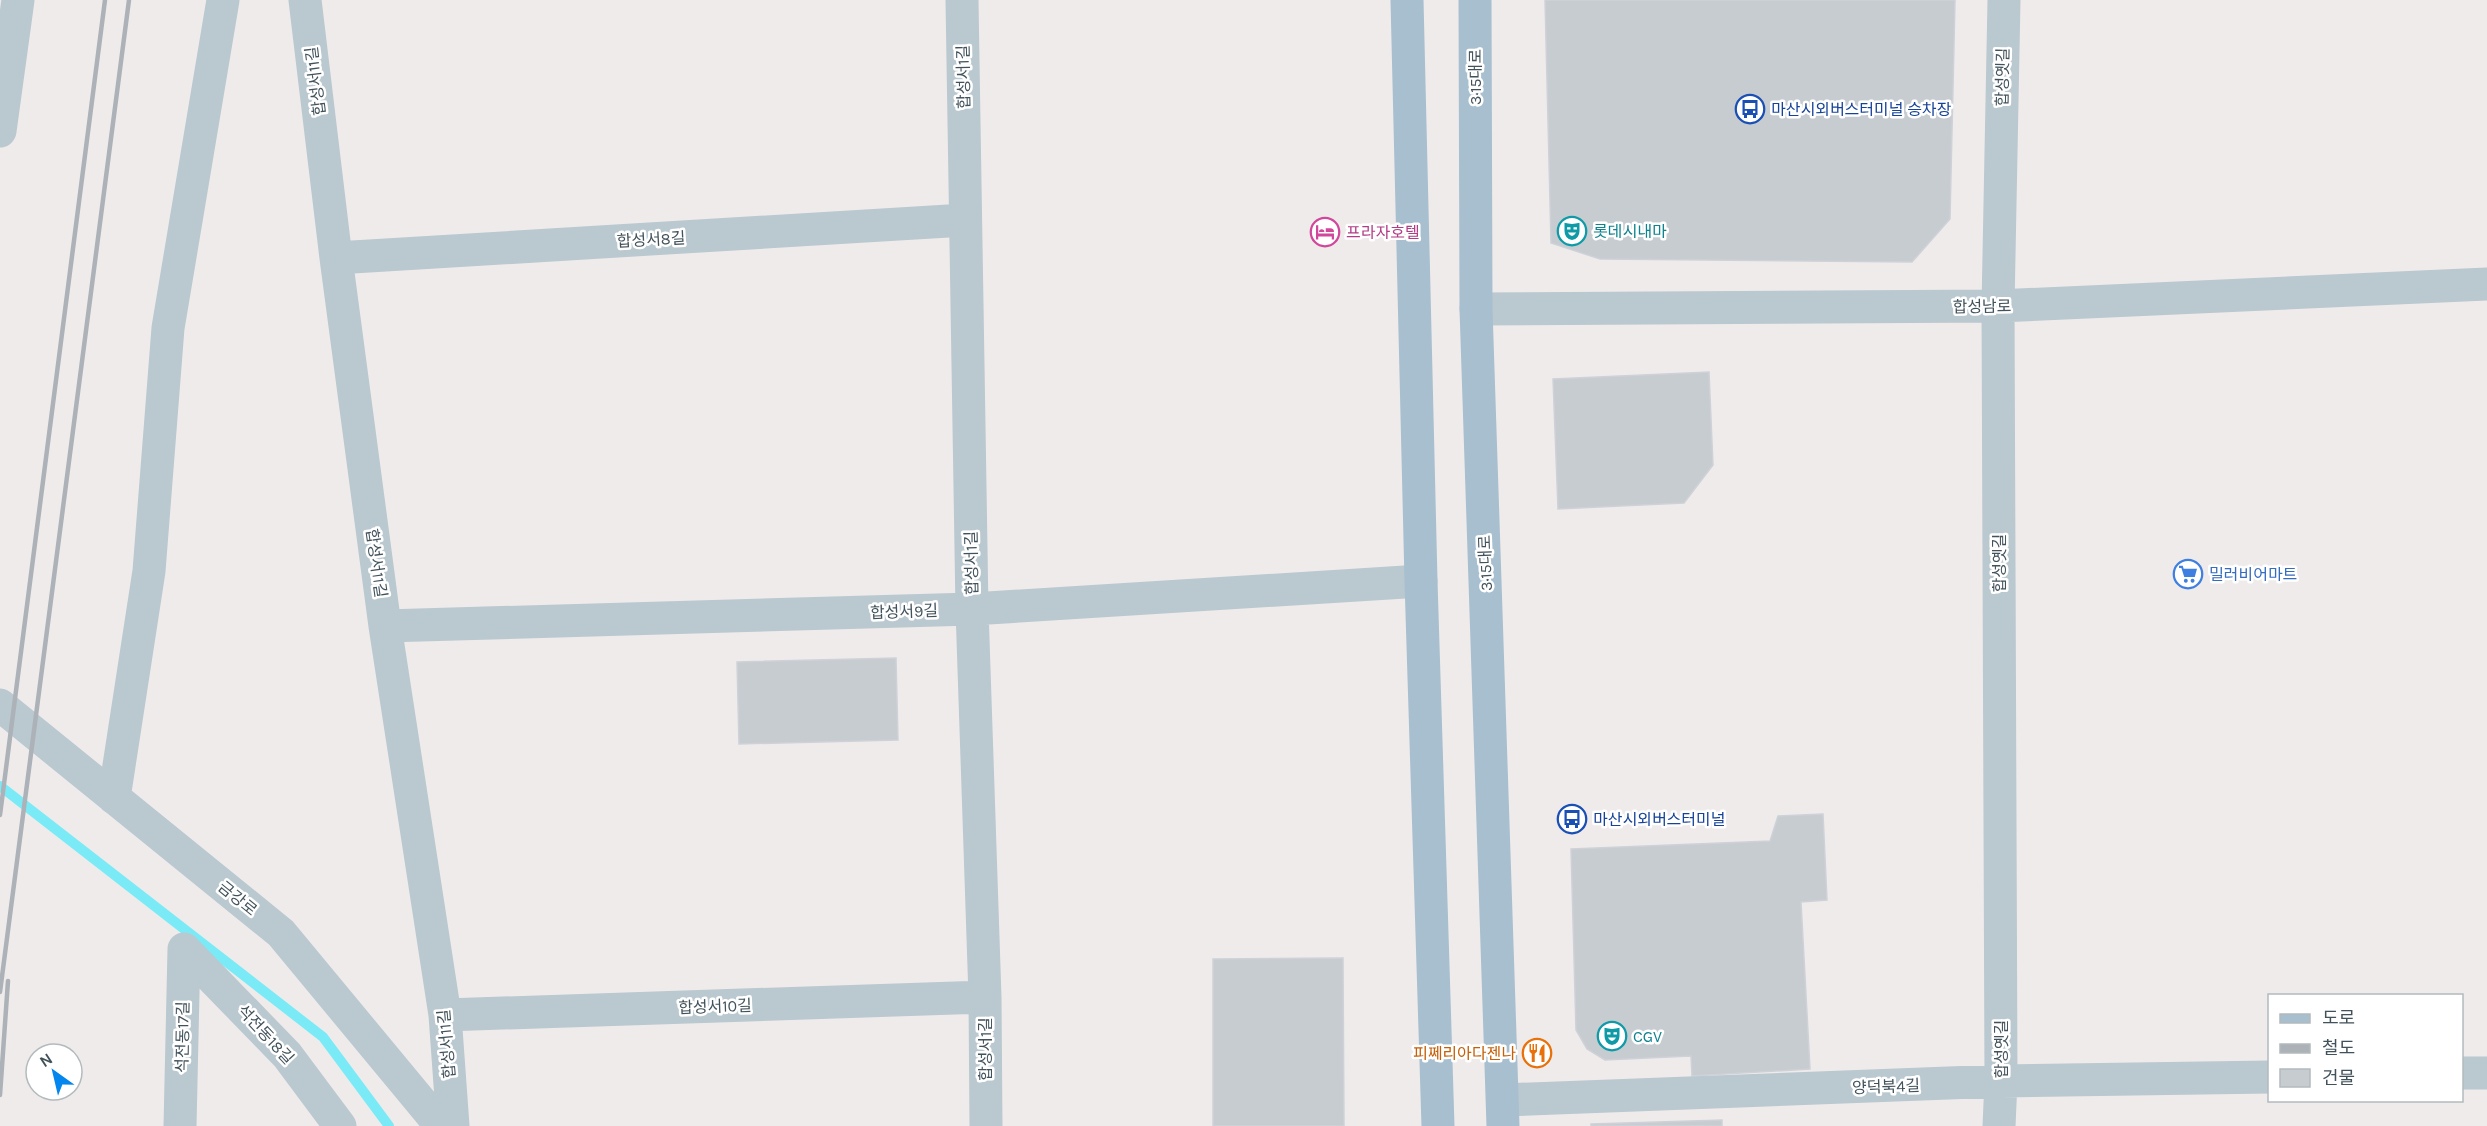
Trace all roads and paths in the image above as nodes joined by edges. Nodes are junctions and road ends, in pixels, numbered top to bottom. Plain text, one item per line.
1 (18, 0) edge
2 (223, 0) edge
3 (305, 0) edge
4 (963, 0) edge
5 (1407, 0) edge
6 (1475, 0) edge
7 (2004, 0) edge
8 (0, 130) edge
9 (965, 220) junction
10 (336, 258) junction
11 (2487, 285) edge
12 (1998, 306) junction
13 (1476, 309) junction
14 (1421, 581) junction
15 (972, 609) junction
16 (385, 626) junction
17 (0, 705) edge
18 (114, 798) junction
19 (184, 949) joint
20 (985, 997) junction
21 (444, 1015) junction
22 (2463, 1073) edge
23 (2487, 1073) edge
24 (2268, 1077) edge
25 (2001, 1081) junction
26 (1503, 1113) edge
27 (180, 1126) edge
28 (340, 1126) edge
29 (441, 1126) edge
30 (453, 1126) edge
31 (986, 1126) edge
32 (1438, 1126) edge
33 (1999, 1126) edge

1 - 8 street
2 - 18 street
3 - 10 street, 합성서11길
4 - 9 street, 합성서1길
5 - 14 main road
6 - 13 main road, 3·15대로
7 - 12 street, 합성옛길
9 - 10 street, 합성서8길
9 - 15 street, 합성서1길
10 - 16 street, 합성서11길
11 - 12 street, 합성남로
12 - 13 street, 합성남로
12 - 25 street, 합성옛길
13 - 26 main road, 3·15대로
14 - 15 street, 합성서9길
14 - 32 main road
15 - 16 street, 합성서9길
15 - 20 street, 합성서1길
16 - 21 street, 합성서11길
17 - 18 street, 금강로
18 - 29 street, 금강로
19 - 27 street, 석전동17길
19 - 28 street, 석전동18길
20 - 21 street, 합성서10길
20 - 31 street, 합성서1길
21 - 30 street, 합성서11길
22 - 23 street
24 - 25 street, 양덕북4길
25 - 26 street, 양덕북4길
25 - 33 street, 합성옛길

